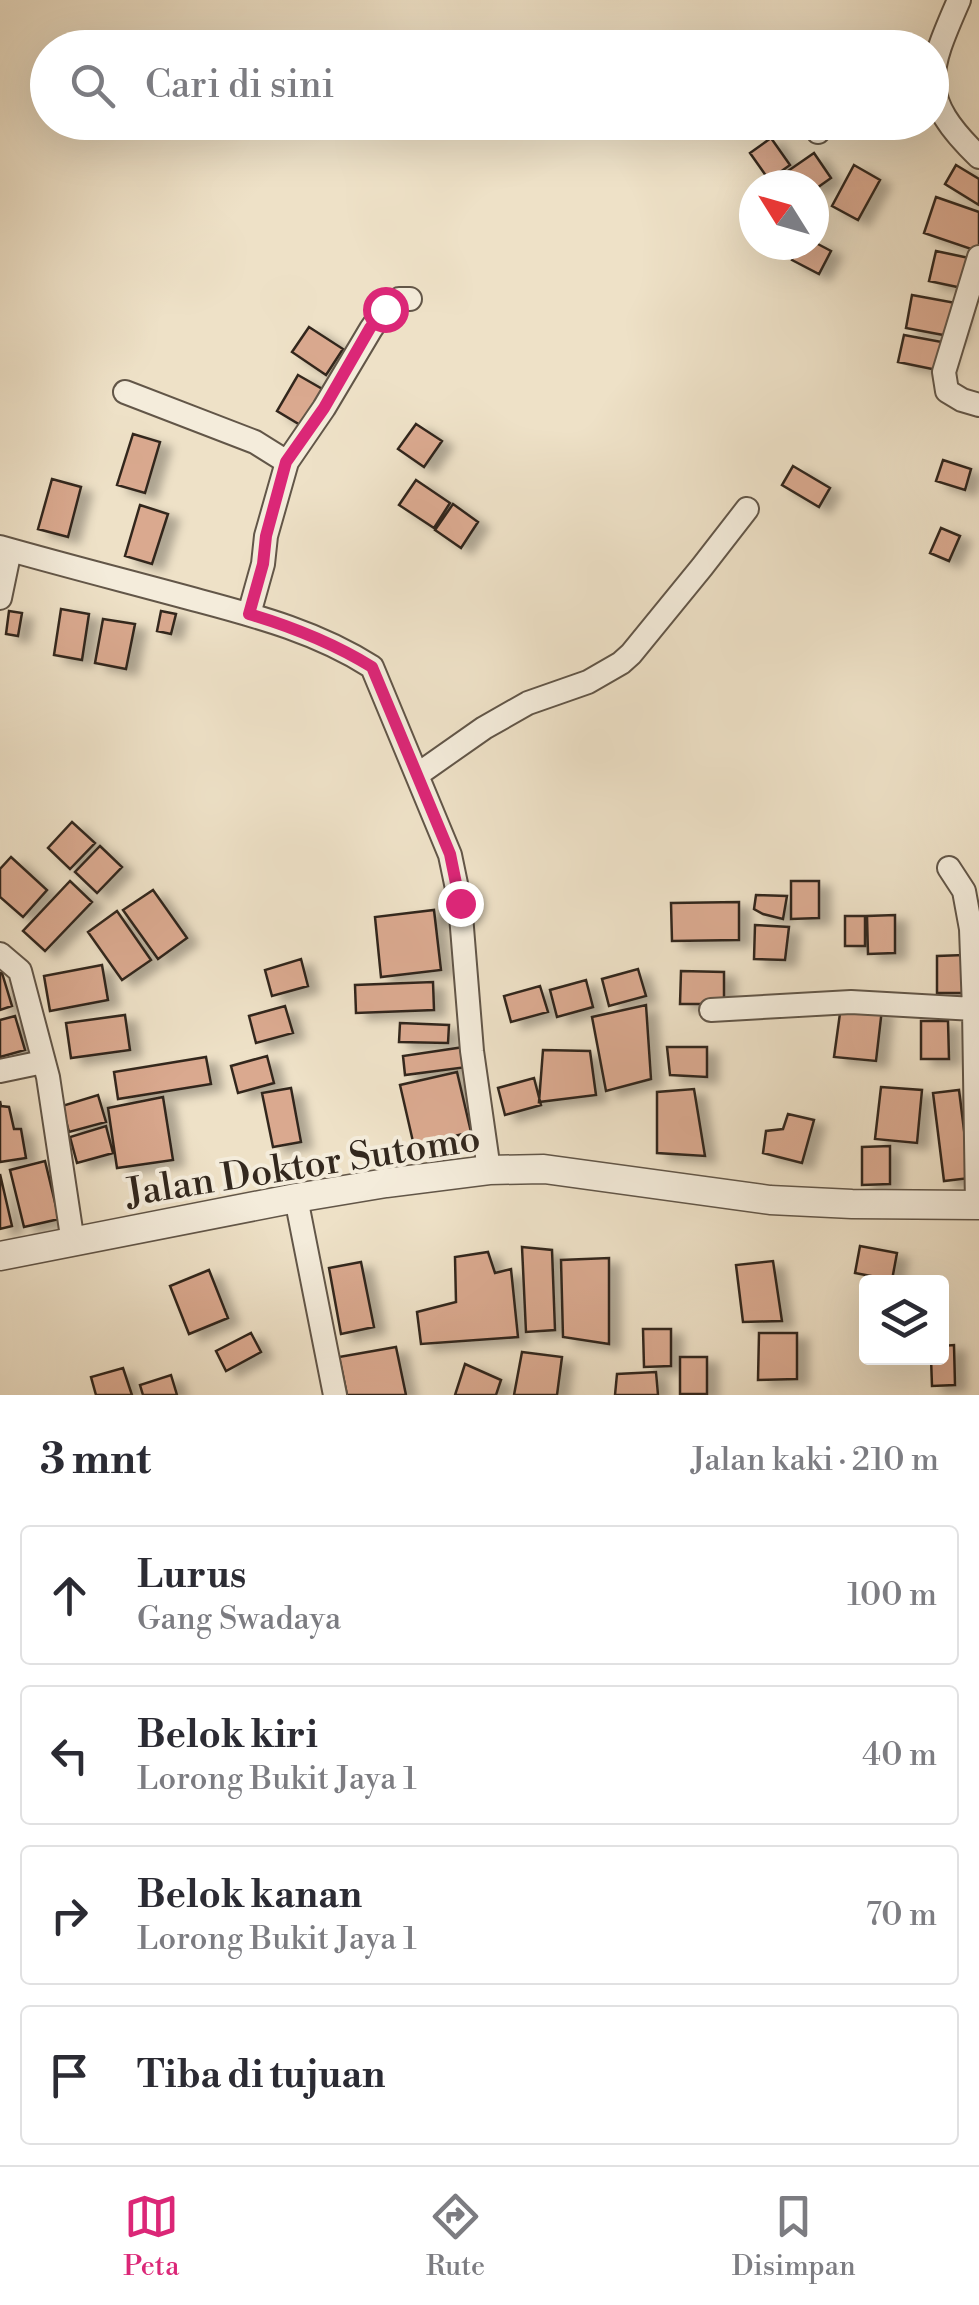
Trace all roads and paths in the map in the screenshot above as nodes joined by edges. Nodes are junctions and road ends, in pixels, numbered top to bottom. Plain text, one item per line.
1 (959, 0) edge
2 (946, 30) edge
3 (949, 123) edge
4 (979, 157) edge
5 (979, 257) edge
6 (410, 298) dead end
7 (125, 392) dead end
8 (979, 404) edge
9 (286, 462) junction
10 (746, 508) dead end
11 (5, 549) edge
12 (0, 598) edge
13 (249, 614) junction
14 (417, 775) junction
15 (949, 868) dead end
16 (0, 954) edge
17 (974, 1009) junction
18 (711, 1010) dead end
19 (43, 1062) junction
20 (0, 1071) edge
21 (489, 1170) junction
22 (296, 1198) junction
23 (978, 1205) edge
24 (74, 1243) junction
25 (0, 1256) edge
26 (335, 1395) edge

1 - 2 street
3 - 4 street
5 - 8 street
6 - 9 street
7 - 9 street
9 - 13 street
10 - 14 street
11 - 12 street
11 - 13 street
13 - 14 street
14 - 21 street
15 - 17 street
16 - 19 street
17 - 18 street
17 - 23 street
19 - 20 street
19 - 24 street
21 - 22 street, Jalan Doktor Sutomo
21 - 23 street, Jalan Doktor Sutomo
22 - 24 street, Jalan Doktor Sutomo
22 - 26 street
24 - 25 street, Jalan Doktor Sutomo

